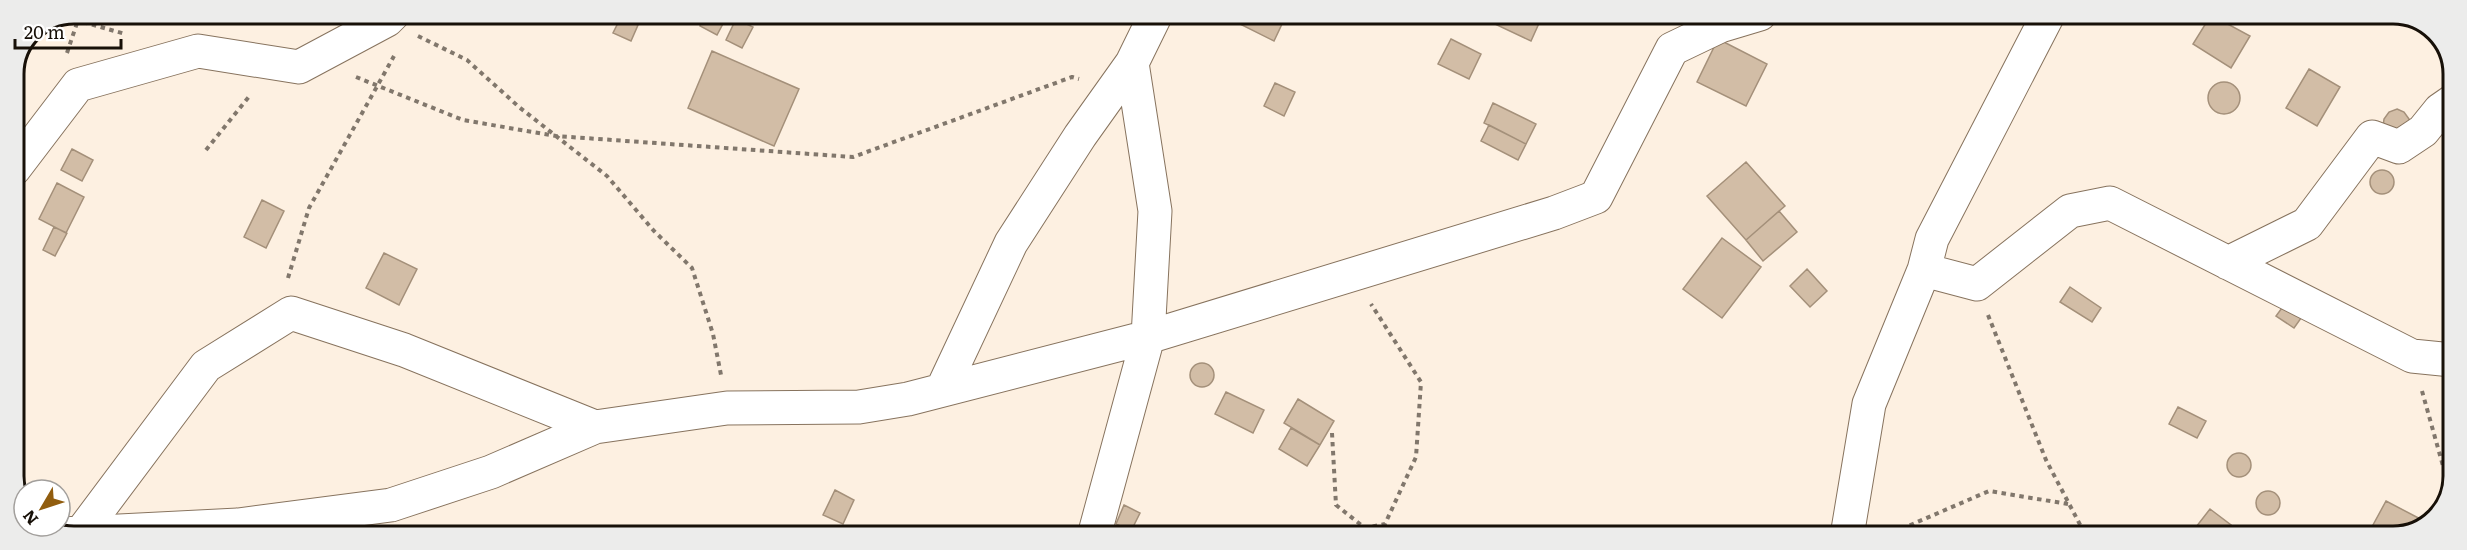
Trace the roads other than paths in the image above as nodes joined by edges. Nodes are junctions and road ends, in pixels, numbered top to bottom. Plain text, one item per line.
1 (392, 24) edge
2 (1151, 24) edge
3 (1727, 24) edge
4 (2043, 24) edge
5 (1125, 74) junction
6 (2443, 108) edge
7 (24, 156) edge
8 (2228, 263) junction
9 (1924, 270) junction
10 (1148, 337) junction
11 (2443, 359) edge
12 (942, 390) junction
13 (595, 427) junction
14 (76, 526) edge
15 (219, 526) edge
16 (1097, 526) edge
17 (1849, 526) edge

1 - 7 street
2 - 5 street
3 - 10 street
4 - 9 street
5 - 10 street
5 - 12 street
6 - 8 street
8 - 9 street
8 - 11 street
9 - 17 street
10 - 12 street
10 - 16 street
12 - 13 street
13 - 14 street
13 - 15 street

